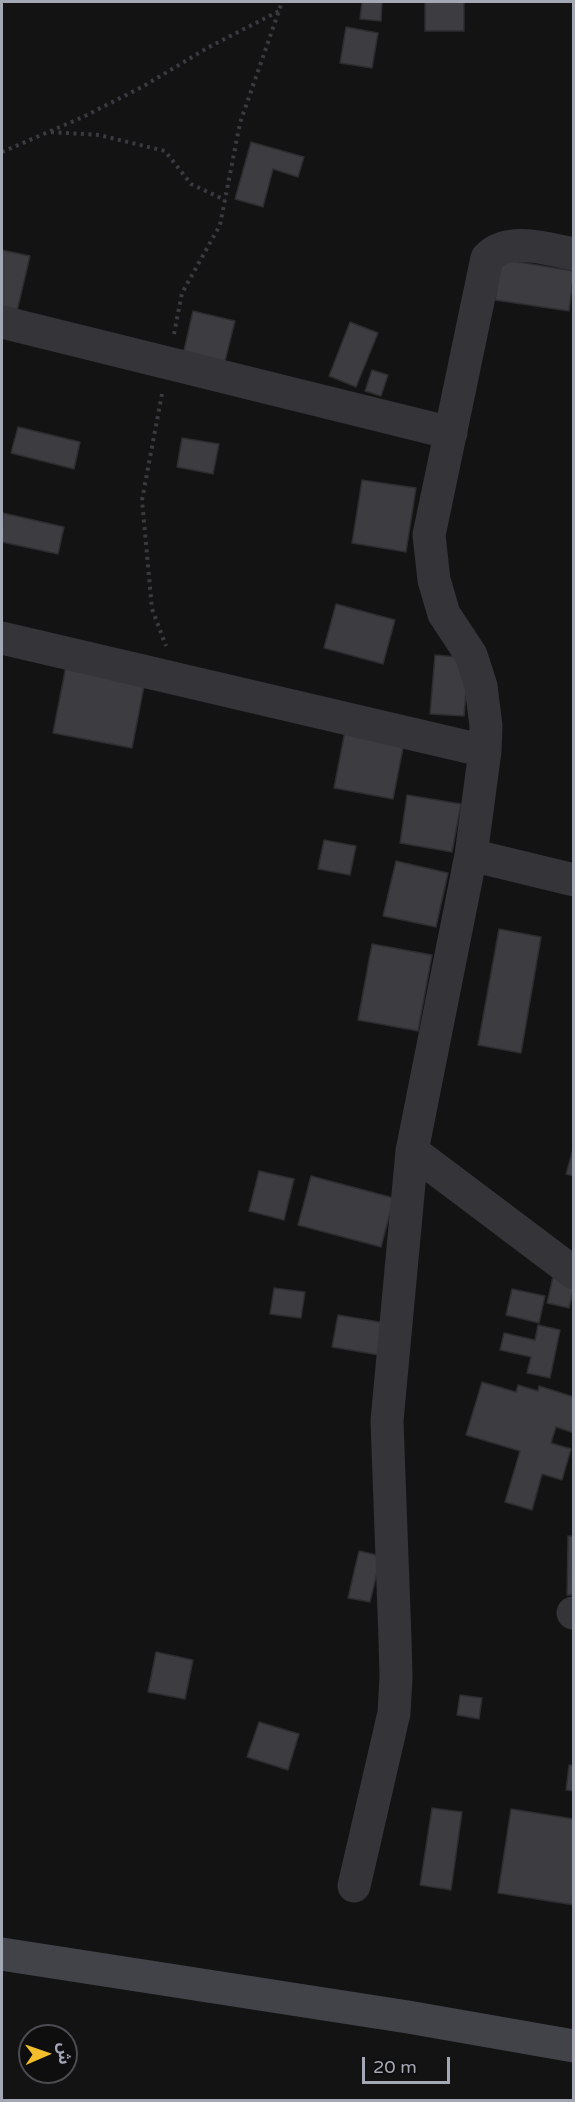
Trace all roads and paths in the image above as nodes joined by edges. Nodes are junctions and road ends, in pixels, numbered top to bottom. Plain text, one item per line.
1 (279, 11) dead end
2 (47, 132) junction
3 (2, 152) edge
4 (225, 200) dead end
5 (573, 254) edge
6 (2, 322) edge
7 (451, 433) junction
8 (2, 638) edge
9 (485, 751) junction
10 (471, 855) junction
11 (573, 880) edge
12 (412, 1151) junction
13 (573, 1273) edge
14 (354, 1887) dead end
15 (2, 1954) edge
16 (573, 2046) edge

1 - 2 path
2 - 3 path
2 - 4 path
5 - 7 street
6 - 7 street
7 - 9 street
8 - 9 street
9 - 10 street
10 - 11 street
10 - 12 street
12 - 13 street
12 - 14 street
15 - 16 street

